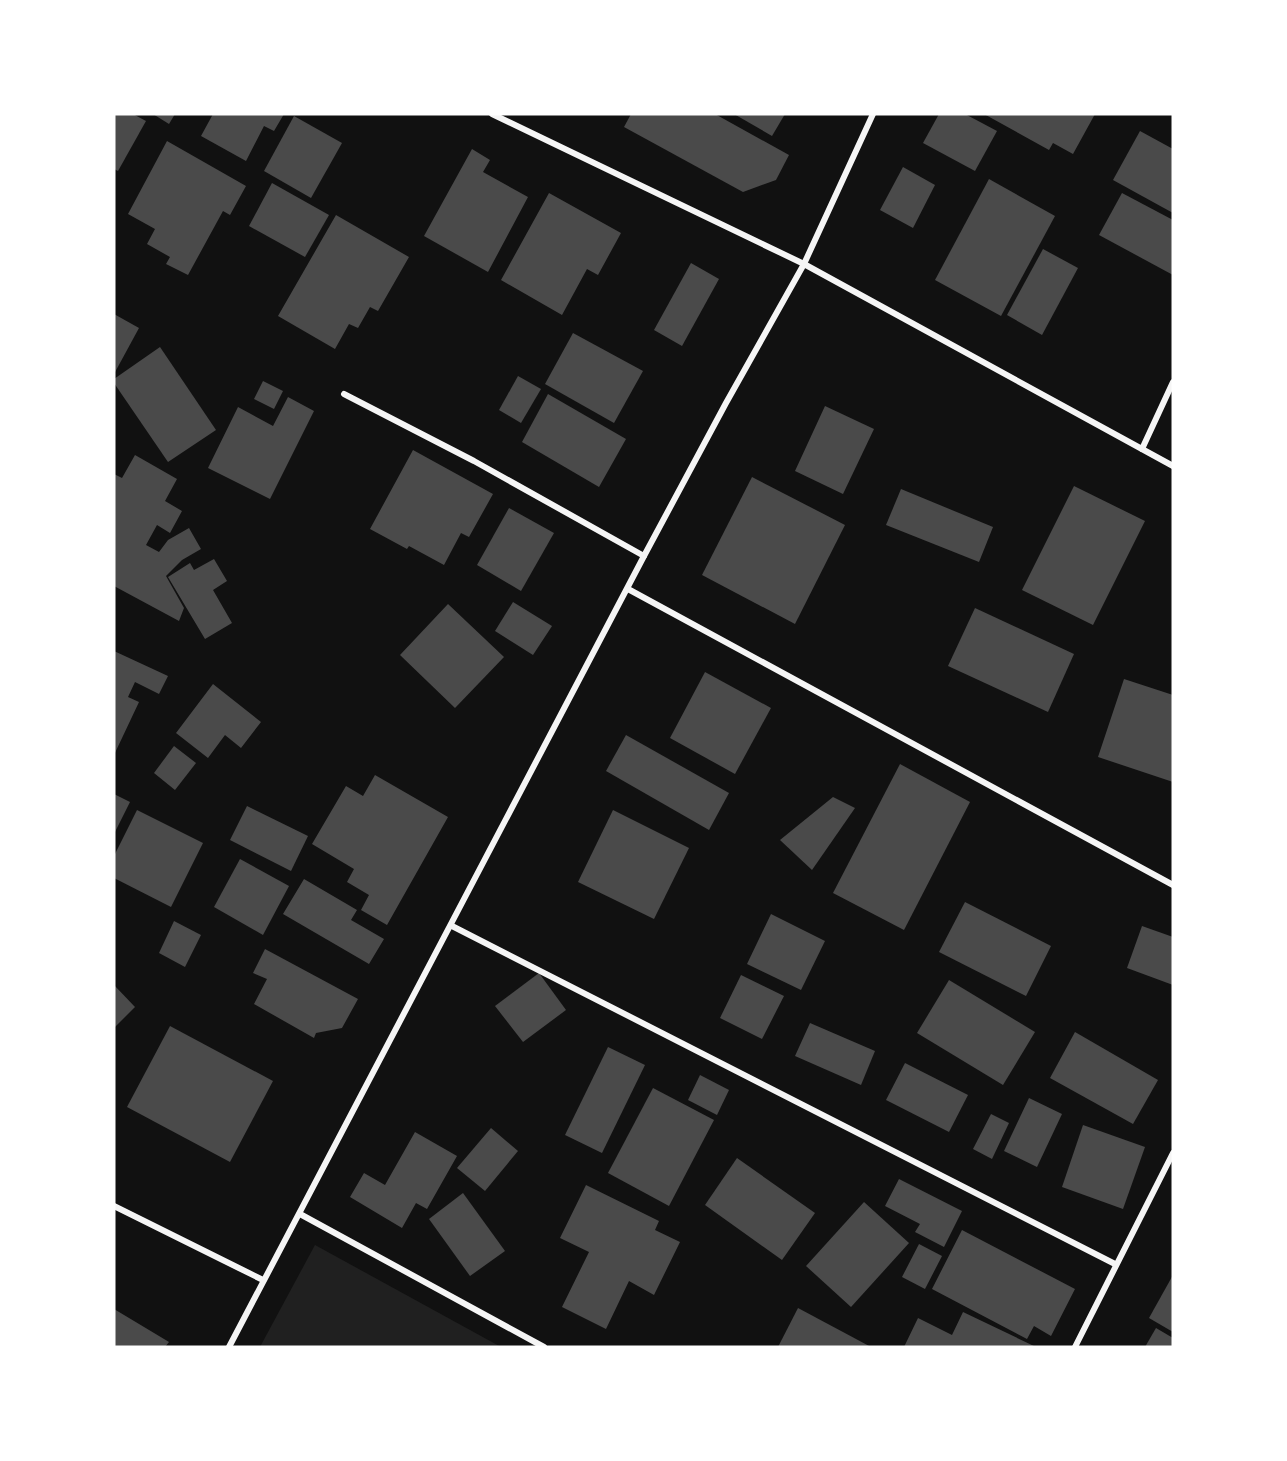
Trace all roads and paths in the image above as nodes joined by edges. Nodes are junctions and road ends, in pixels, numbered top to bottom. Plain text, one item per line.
1 (492, 114) edge
2 (873, 114) edge
3 (804, 264) junction
4 (1173, 382) edge
5 (344, 394) dead end
6 (1142, 449) junction
7 (1173, 466) edge
8 (644, 556) junction
9 (628, 589) junction
10 (1173, 885) edge
11 (452, 926) junction
12 (1173, 1153) edge
13 (114, 1206) edge
14 (300, 1214) junction
15 (1115, 1264) junction
16 (263, 1280) junction
17 (229, 1347) edge
18 (544, 1347) edge
19 (1075, 1347) edge

1 - 3 street
2 - 3 street
3 - 6 street
3 - 8 street
4 - 6 street
5 - 8 street
6 - 7 street
8 - 9 street
9 - 10 street
9 - 11 street
11 - 14 street
11 - 15 street
12 - 15 street
13 - 16 street
14 - 16 street
14 - 18 street
15 - 19 street
16 - 17 street

